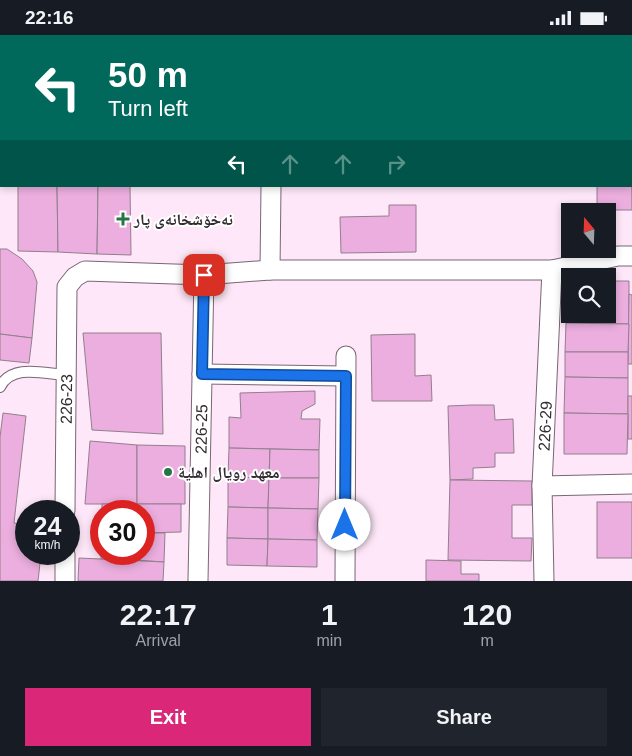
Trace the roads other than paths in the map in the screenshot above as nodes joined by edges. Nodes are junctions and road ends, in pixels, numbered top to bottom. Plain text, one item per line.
1 (271, 187) edge
2 (632, 256) edge
3 (270, 270) junction
4 (552, 270) junction
5 (204, 275) junction
6 (346, 356) dead end
7 (202, 374) junction
8 (66, 375) junction
9 (346, 376) junction
10 (0, 387) edge
11 (632, 484) edge
12 (542, 486) junction
13 (65, 500) edge
14 (65, 565) edge
15 (65, 581) edge
16 (198, 581) edge
17 (345, 581) edge
18 (544, 581) edge

1 - 3 street
2 - 4 street
3 - 4 street
3 - 5 street
4 - 12 street, 226-29
5 - 7 street, 226-25
5 - 8 street, 226-23
6 - 9 street
7 - 9 street
7 - 16 street, 226-25
8 - 10 lane
8 - 13 street, 226-23
9 - 17 street
11 - 12 street
12 - 18 street, 226-29
14 - 15 street

